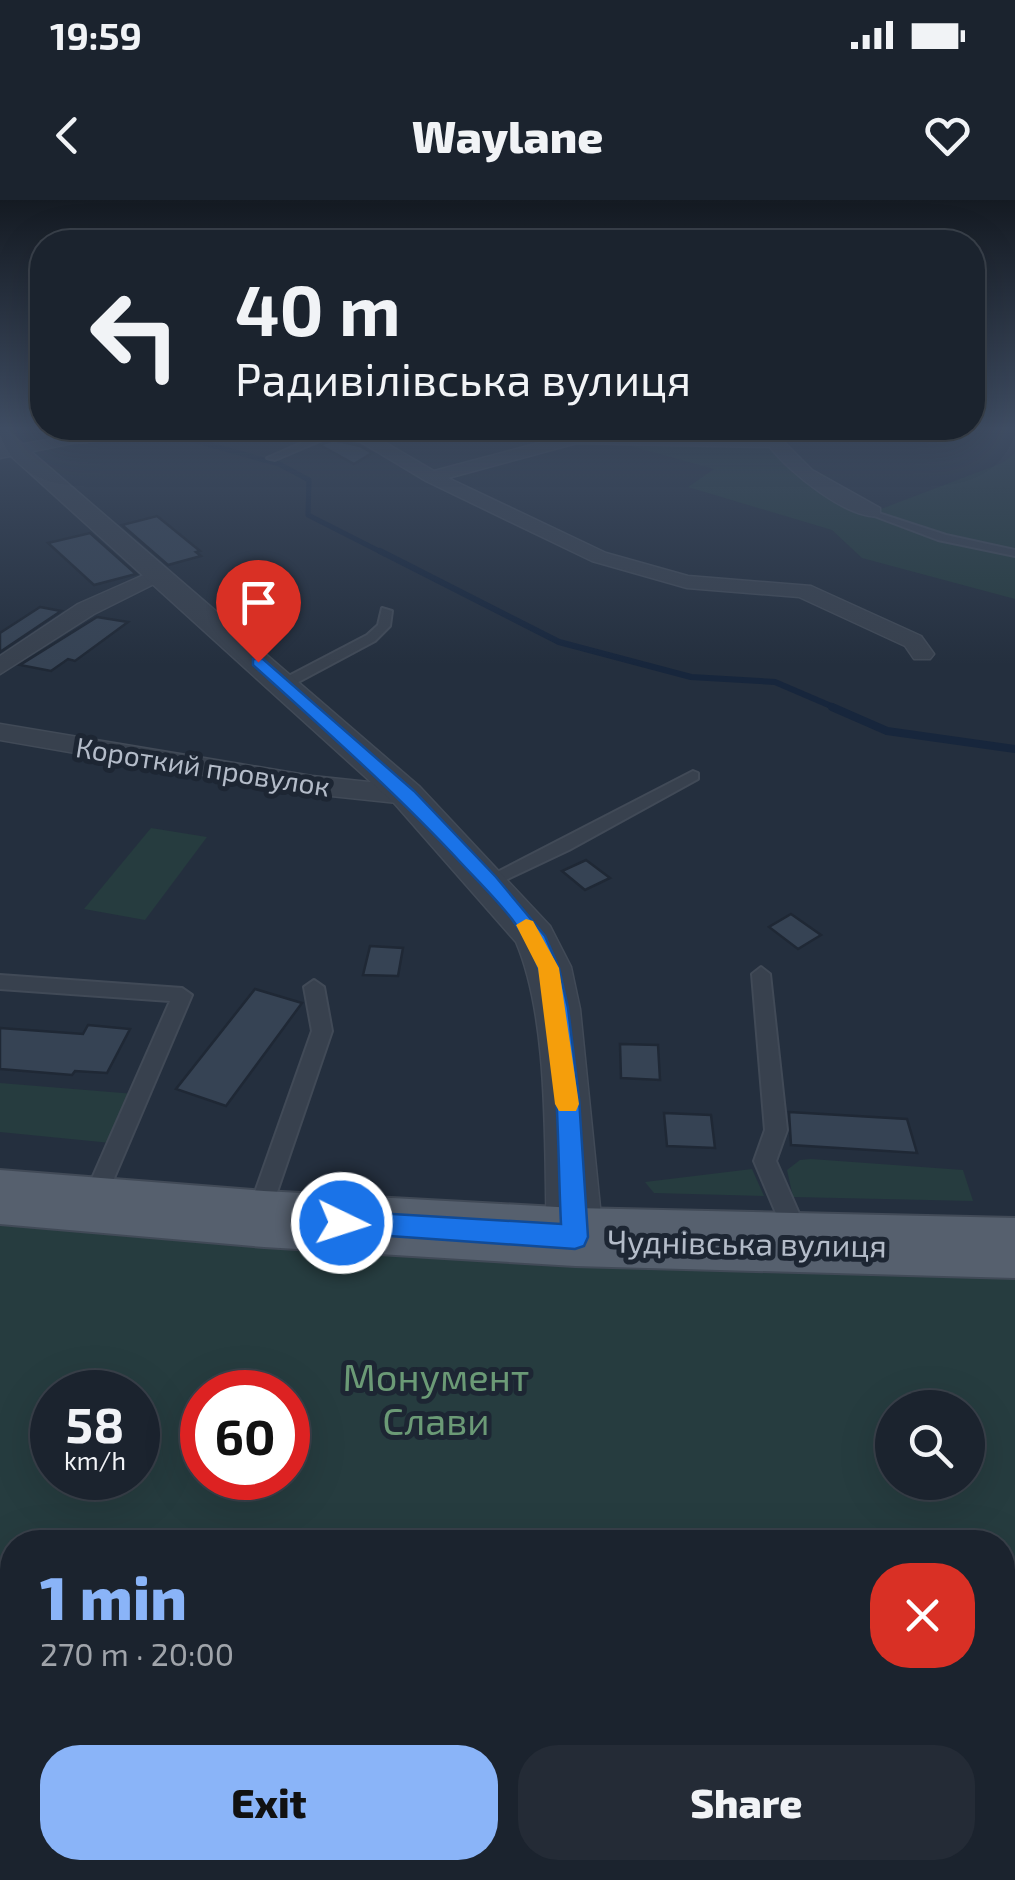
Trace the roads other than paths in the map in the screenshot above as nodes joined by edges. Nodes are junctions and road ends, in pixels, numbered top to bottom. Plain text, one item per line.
1 (77, 508) edge
2 (498, 508) edge
3 (866, 508) edge
4 (873, 512) joint
5 (1015, 553) edge
6 (154, 576) junction
7 (386, 611) dead end
8 (922, 654) dead end
9 (0, 667) edge
10 (284, 684) junction
11 (0, 732) edge
12 (693, 776) dead end
13 (408, 795) junction
14 (489, 881) junction
15 (760, 974) dead end
16 (0, 982) edge
17 (314, 988) dead end
18 (0, 1175) edge
19 (100, 1183) junction
20 (265, 1196) junction
21 (0, 1197) edge
22 (789, 1218) junction
23 (1015, 1225) edge
24 (574, 1226) junction
25 (1015, 1248) edge

1 - 6 street
2 - 8 street
3 - 4 street
4 - 5 lane
6 - 9 street
6 - 10 street
7 - 10 lane
10 - 13 street
11 - 13 street, Короткий провулок
12 - 14 lane
13 - 14 street
14 - 24 street
15 - 22 lane
16 - 19 lane
17 - 20 lane
18 - 19 main road, Чуднівська вулиця
19 - 20 main road, Чуднівська вулиця
20 - 24 main road, Чуднівська вулиця
21 - 24 main road, Чуднівська вулиця
22 - 23 main road, Чуднівська вулиця
22 - 24 main road, Чуднівська вулиця
24 - 25 main road, Чуднівська вулиця

